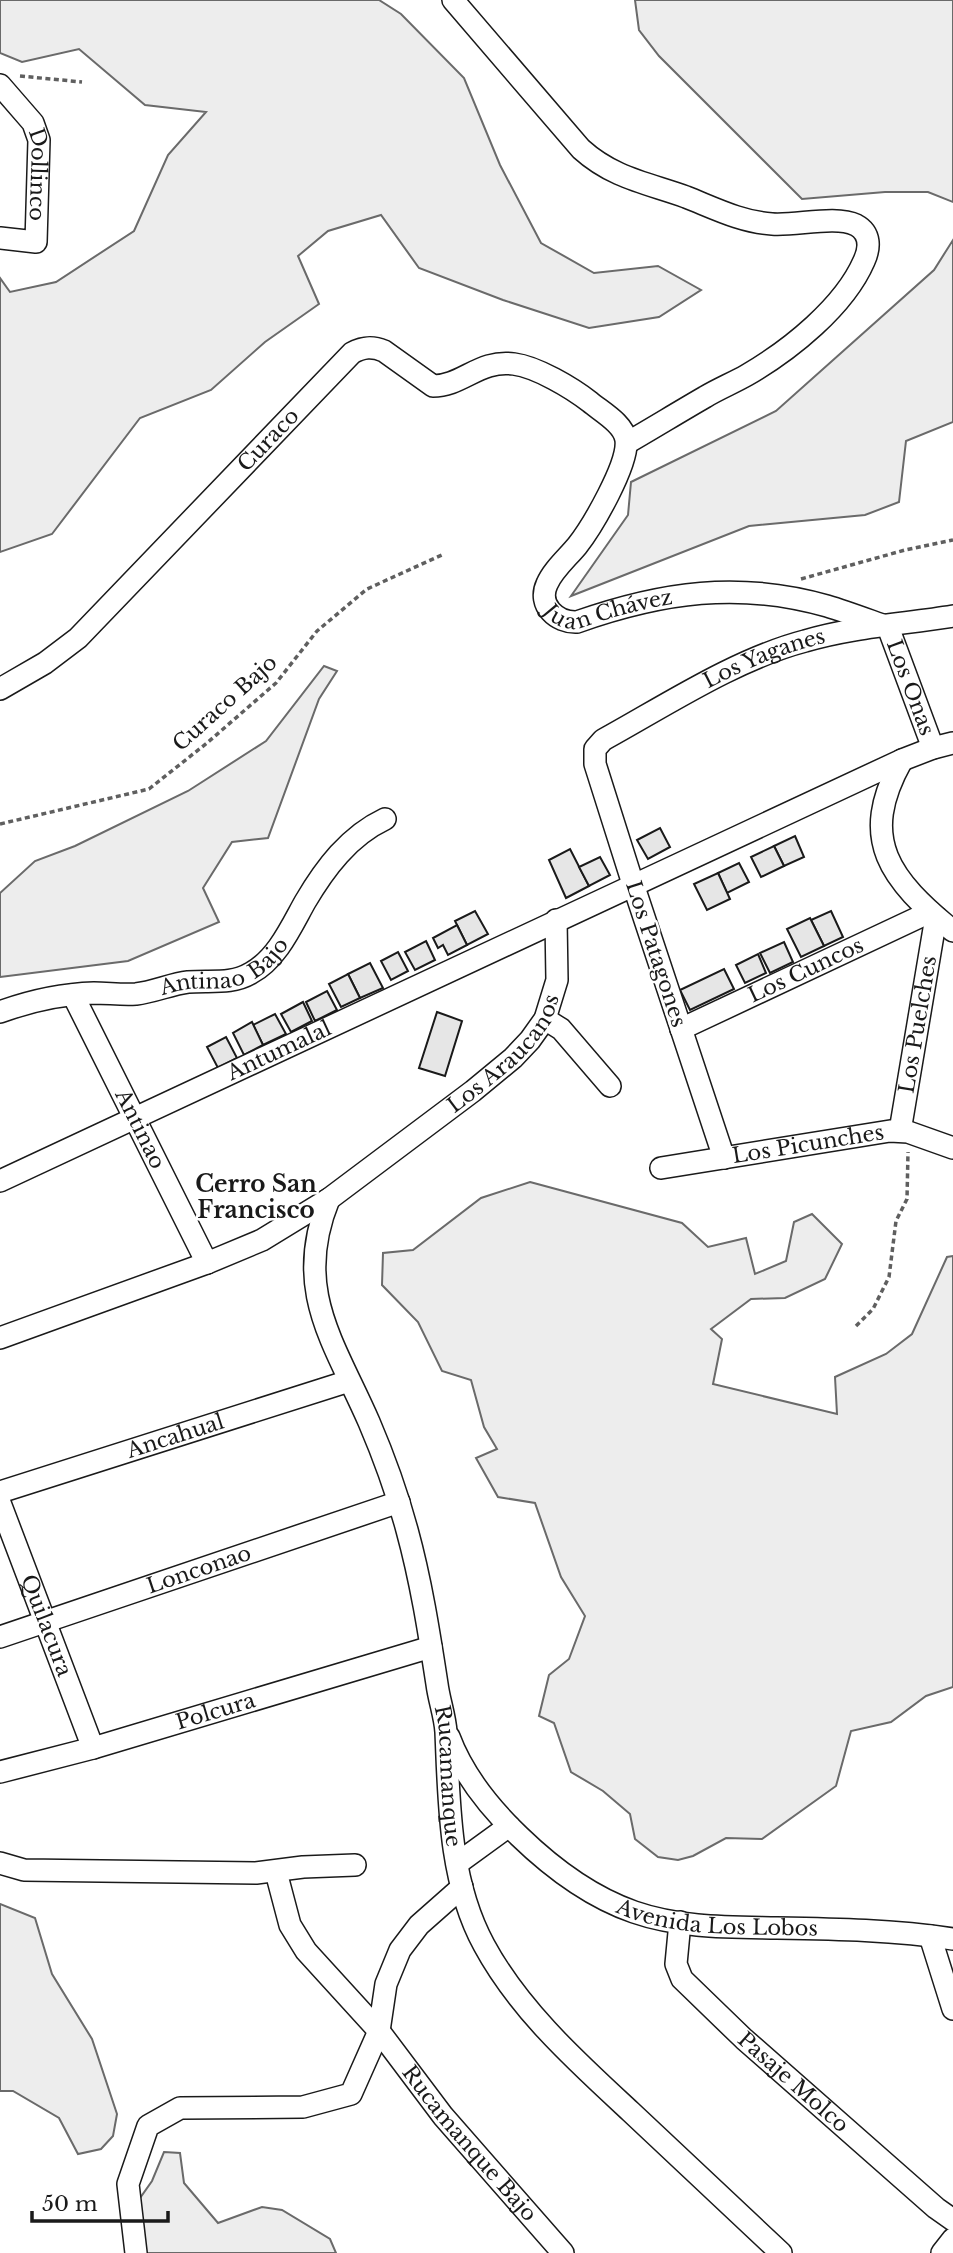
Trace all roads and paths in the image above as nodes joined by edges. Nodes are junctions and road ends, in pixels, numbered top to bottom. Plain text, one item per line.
1 (453, 0) edge
2 (5, 81) edge
3 (82, 82) dead end
4 (0, 238) edge
5 (627, 443) junction
6 (953, 540) edge
7 (444, 554) dead end
8 (790, 582) dead end
9 (953, 616) edge
10 (888, 626) junction
11 (0, 689) edge
12 (943, 746) edge
13 (595, 749) joint
14 (902, 760) junction
15 (385, 819) dead end
16 (0, 824) edge
17 (633, 884) junction
18 (933, 914) junction
19 (556, 920) junction
20 (953, 931) edge
21 (73, 995) junction
22 (0, 1012) edge
23 (545, 1019) junction
24 (681, 1029) junction
25 (610, 1086) dead end
26 (135, 1118) junction
27 (904, 1131) junction
28 (953, 1148) edge
29 (724, 1158) junction
30 (661, 1168) dead end
31 (0, 1181) edge
32 (329, 1199) junction
33 (207, 1263) junction
34 (856, 1326) dead end
35 (0, 1338) edge
36 (349, 1381) junction
37 (0, 1492) edge
38 (399, 1502) junction
39 (0, 1503) edge
40 (46, 1623) junction
41 (0, 1637) edge
42 (431, 1647) junction
43 (446, 1728) junction
44 (93, 1748) junction
45 (0, 1772) edge
46 (509, 1826) junction
47 (0, 1863) edge
48 (458, 1863) junction
49 (355, 1865) dead end
50 (276, 1872) junction
51 (462, 1887) junction
52 (680, 1922) junction
53 (930, 1936) junction
54 (953, 1939) edge
55 (953, 2009) edge
56 (379, 2031) junction
57 (953, 2220) edge
58 (953, 2239) edge
59 (136, 2253) edge
60 (562, 2253) edge
61 (781, 2253) edge
62 (942, 2253) edge

1 - 5 street
2 - 3 path
2 - 4 street, Dollinco
5 - 10 street, Juan Chávez
5 - 11 street, Curaco
6 - 8 path
7 - 16 path, Curaco Bajo
9 - 10 street, Los Yaganes
10 - 12 street, Los Onas
10 - 13 street, Los Yaganes
12 - 14 street
13 - 17 street, Los Patagones
14 - 17 street
14 - 18 street
15 - 21 street, Antinao Bajo
17 - 19 street
17 - 24 street, Los Patagones
18 - 20 street
18 - 24 street, Los Cuncos
18 - 27 street, Los Puelches
19 - 23 street, Los Araucanos
19 - 26 street, Antumalal
21 - 22 street, Antinao Bajo
21 - 26 street, Antinao
23 - 25 street
23 - 32 street, Los Araucanos
24 - 29 street, Los Patagones
26 - 31 street, Antumalal
26 - 33 street, Antinao
27 - 28 street, Los Picunches
27 - 29 street, Los Picunches
27 - 34 path
29 - 30 street, Los Picunches
32 - 33 street, Los Araucanos
32 - 36 street, Rucamanque
33 - 35 street, Los Araucanos
36 - 37 street, Ancahual
36 - 38 street, Rucamanque
38 - 40 street, Lonconao
38 - 42 street, Rucamanque
39 - 40 street, Quilacura
40 - 41 street, Lonconao
40 - 44 street, Quilacura
42 - 43 street, Rucamanque
42 - 44 street, Polcura
43 - 46 street, Avenida Los Lobos
43 - 48 street, Rucamanque
44 - 45 street, Polcura
46 - 48 street
46 - 52 street, Avenida Los Lobos
47 - 50 street
48 - 51 street, Rucamanque
49 - 50 street
50 - 56 street
51 - 56 street
51 - 61 street, Rucamanque
52 - 53 street, Avenida Los Lobos
52 - 57 street, Pasaje Molco
53 - 54 street, Avenida Los Lobos
53 - 55 street
56 - 59 street
56 - 60 street, Rucamanque Bajo
58 - 62 street

